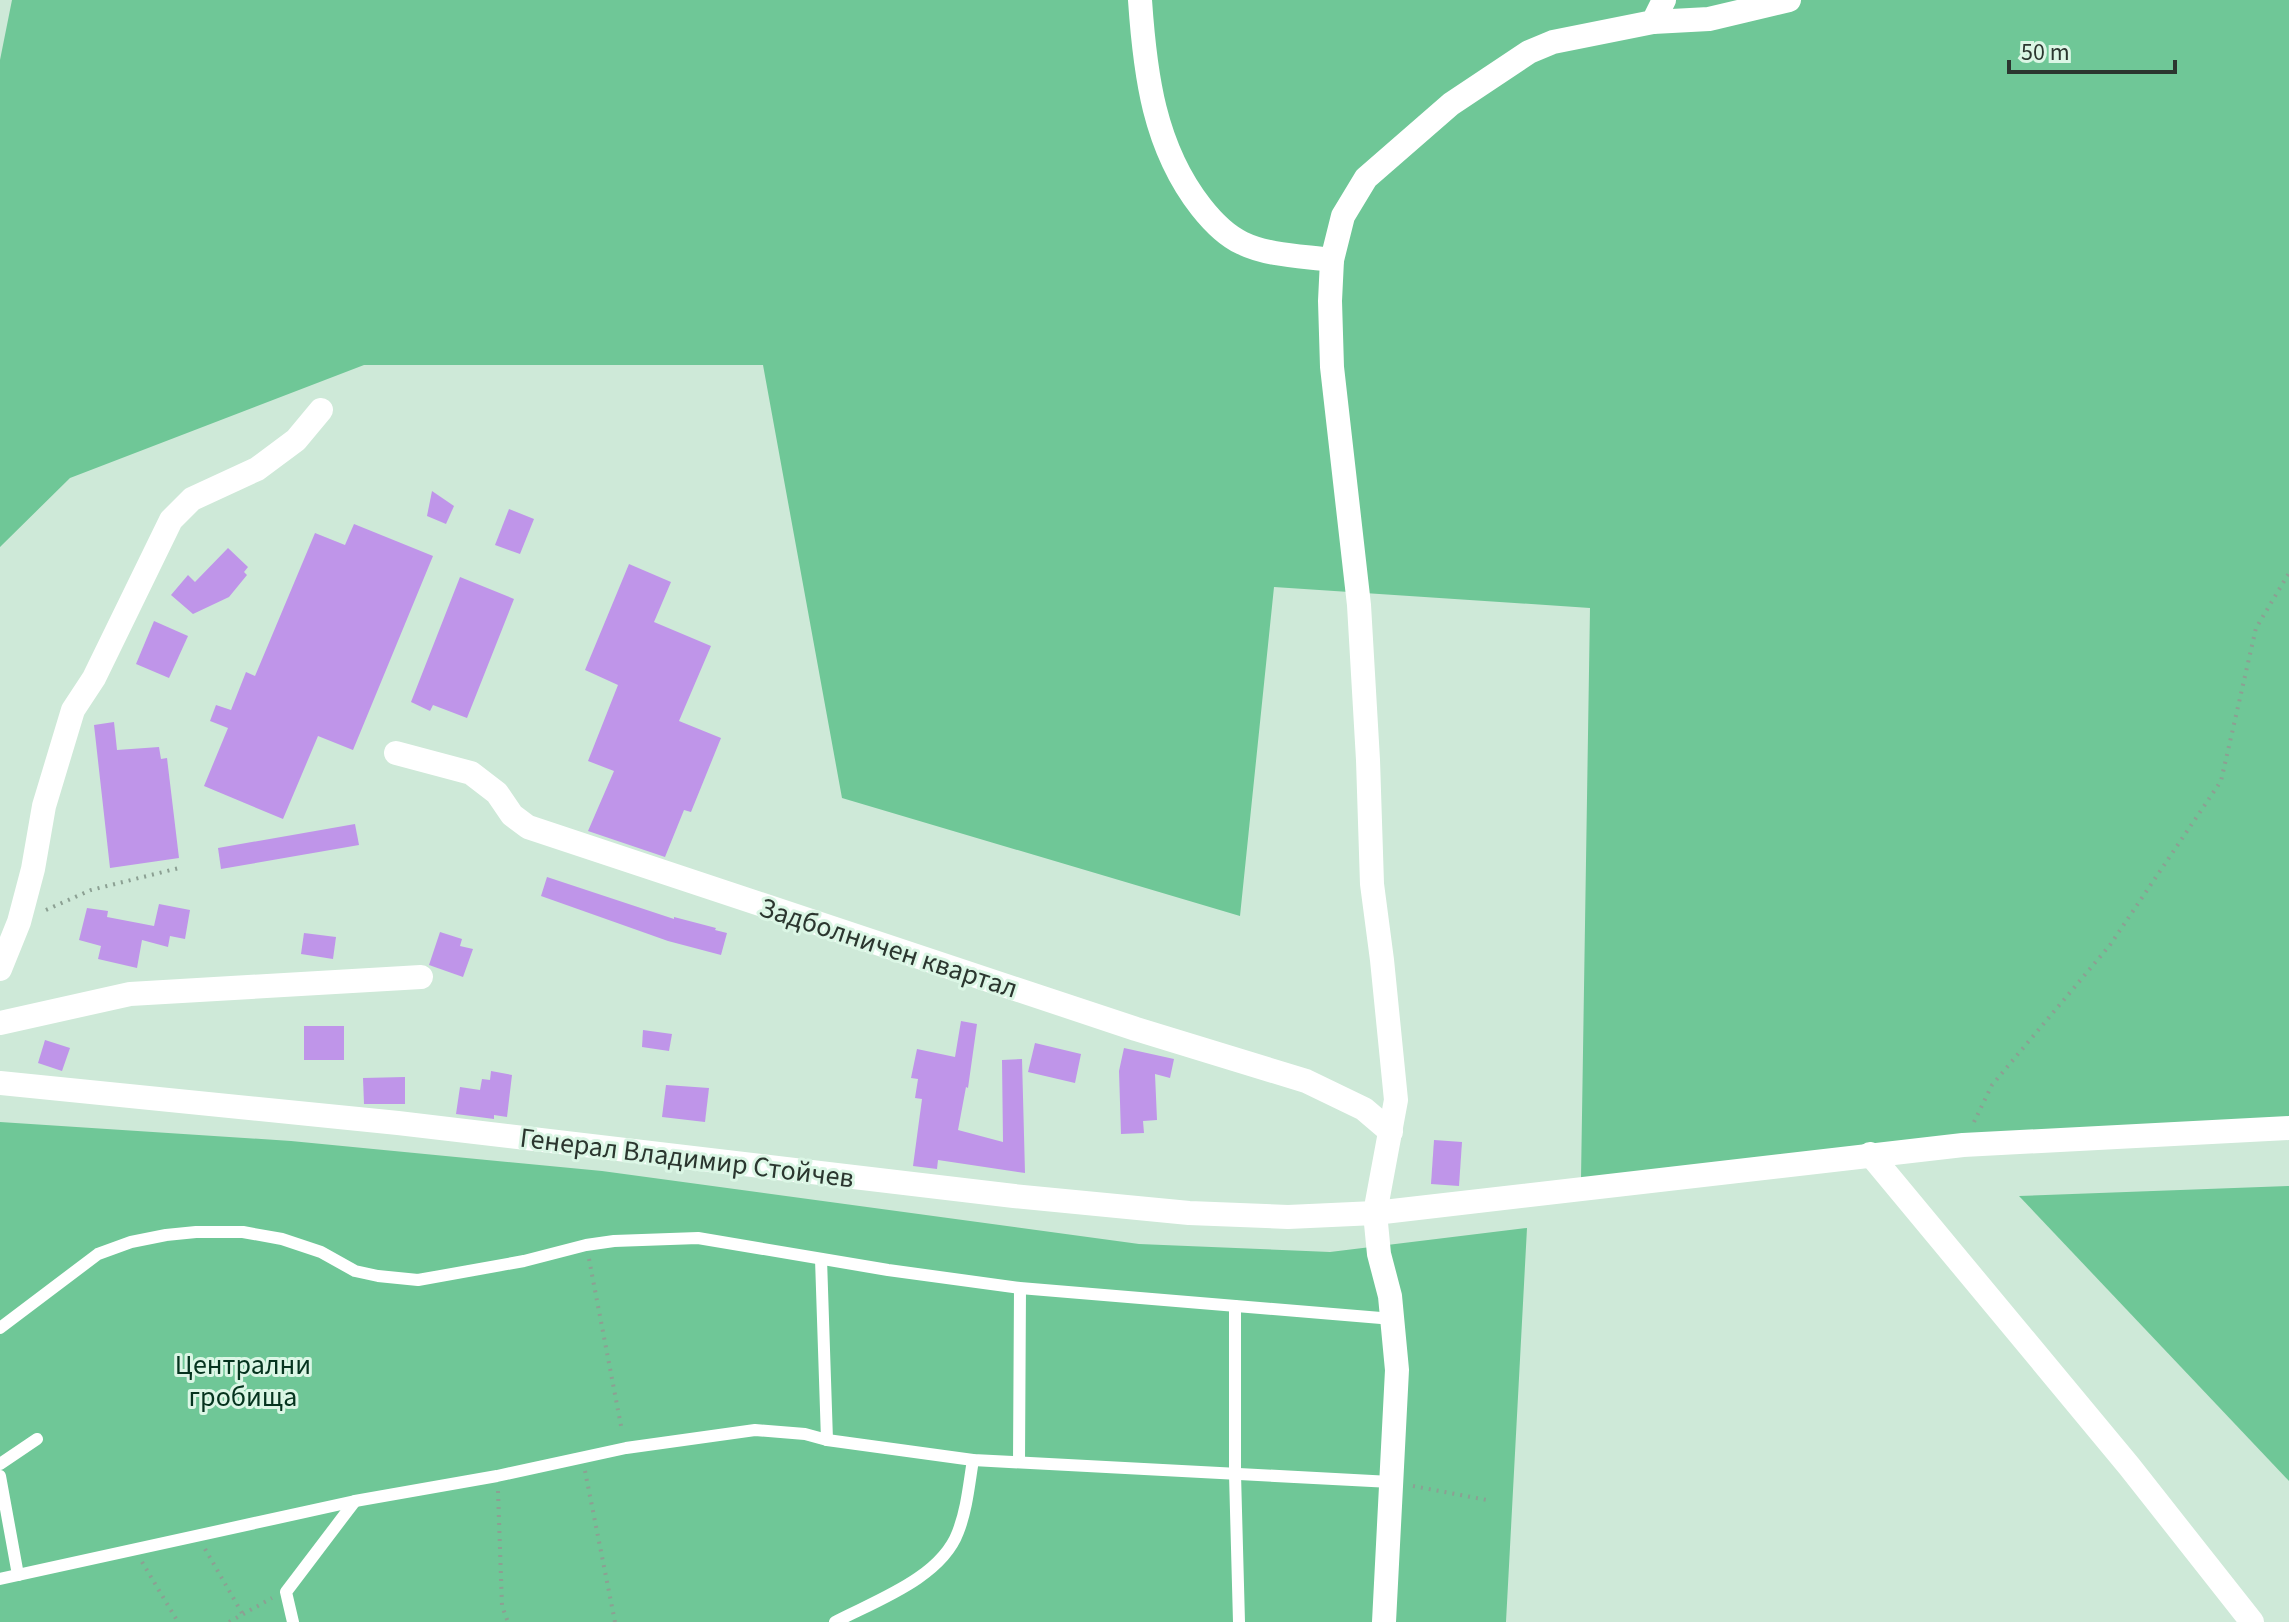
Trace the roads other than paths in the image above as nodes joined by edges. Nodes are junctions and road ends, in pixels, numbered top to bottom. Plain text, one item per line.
1 (1140, 0) edge
2 (1789, 0) edge
3 (1658, 11) edge
4 (1332, 260) junction
5 (321, 410) dead end
6 (396, 753) dead end
7 (0, 969) edge
8 (421, 977) dead end
9 (0, 1023) edge
10 (0, 1083) edge
11 (2289, 1128) edge
12 (1391, 1132) junction
13 (1870, 1154) junction
14 (1375, 1213) junction
15 (821, 1259) junction
16 (1020, 1288) junction
17 (1235, 1306) junction
18 (1393, 1319) junction
19 (0, 1328) edge
20 (37, 1439) dead end
21 (827, 1440) junction
22 (973, 1460) junction
23 (1019, 1461) junction
24 (0, 1464) edge
25 (1235, 1474) junction
26 (0, 1476) edge
27 (1391, 1482) junction
28 (355, 1501) junction
29 (18, 1575) junction
30 (0, 1579) edge
31 (293, 1622) edge
32 (835, 1622) edge
33 (1239, 1622) edge
34 (1384, 1622) edge
35 (2252, 1622) edge

1 - 4 street
2 - 3 street
3 - 4 street
4 - 12 street
5 - 7 street
6 - 12 street, Задболничен квартал
8 - 9 street
10 - 14 street, Генерал Владимир Стойчев
11 - 13 street, Генерал Владимир Стойчев
12 - 14 street
13 - 14 street, Генерал Владимир Стойчев
13 - 35 street
14 - 18 street
15 - 16 lane
15 - 19 lane
15 - 21 lane
16 - 17 lane
16 - 23 lane
17 - 18 lane
17 - 25 lane
18 - 27 street
20 - 24 lane
21 - 22 lane
21 - 28 lane
22 - 23 lane
22 - 32 lane
23 - 25 lane
25 - 27 lane
25 - 33 lane
26 - 29 lane
27 - 34 street
28 - 29 lane
28 - 31 lane
29 - 30 lane

